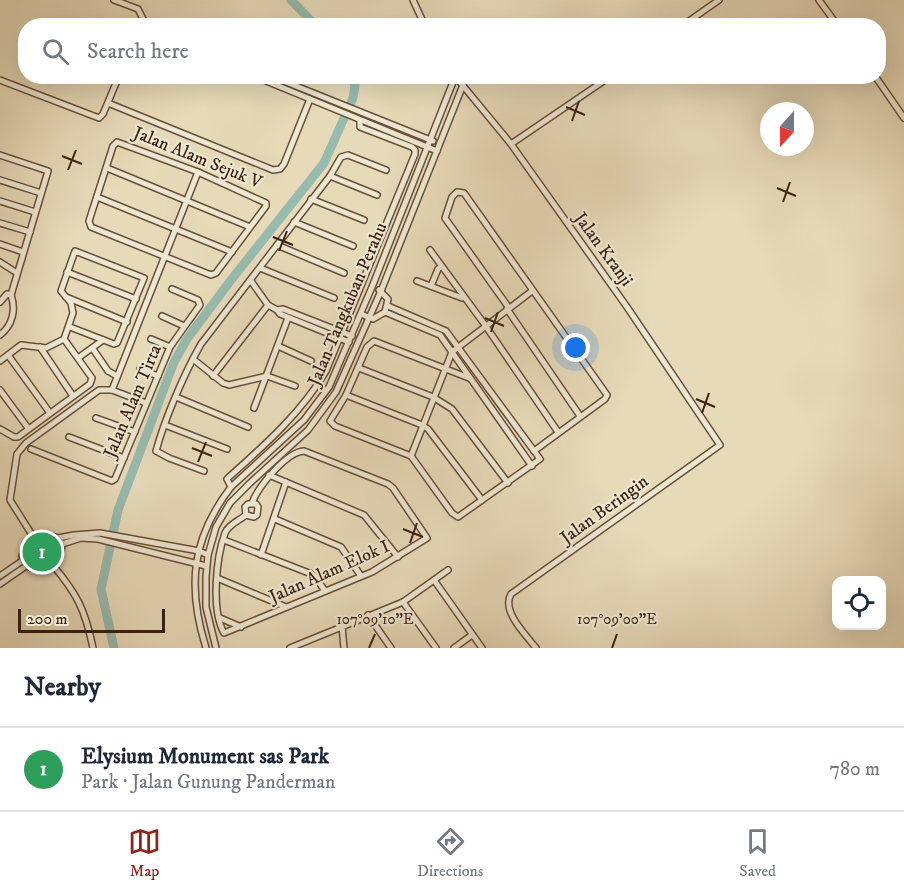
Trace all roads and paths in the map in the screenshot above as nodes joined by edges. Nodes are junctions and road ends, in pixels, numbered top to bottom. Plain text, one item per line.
1 (114, 0) edge
2 (413, 0) edge
3 (719, 0) edge
4 (819, 0) edge
5 (142, 18) edge
6 (421, 18) edge
7 (693, 18) edge
8 (832, 18) edge
9 (0, 80) edge
10 (116, 84) edge
11 (273, 84) edge
12 (288, 84) edge
13 (452, 84) edge
14 (599, 84) edge
15 (881, 84) edge
16 (463, 85) joint
17 (310, 99) junction
18 (108, 103) junction
19 (340, 108) junction
20 (358, 116) junction
21 (904, 118) edge
22 (431, 140) junction
23 (440, 144) junction
24 (511, 144) junction
25 (428, 147) junction
26 (437, 151) junction
27 (0, 155) edge
28 (106, 168) junction
29 (386, 170) dead end
30 (198, 172) junction
31 (330, 176) junction
32 (0, 180) edge
33 (41, 193) junction
34 (377, 195) dead end
35 (97, 197) junction
36 (311, 199) junction
37 (0, 201) edge
38 (187, 201) junction
39 (406, 202) junction
40 (394, 206) junction
41 (35, 212) junction
42 (401, 216) junction
43 (364, 220) dead end
44 (294, 222) junction
45 (0, 223) edge
46 (250, 227) junction
47 (176, 229) junction
48 (30, 232) junction
49 (0, 244) edge
50 (277, 244) junction
51 (353, 246) dead end
52 (430, 250) dead end
53 (23, 252) junction
54 (232, 252) junction
55 (165, 256) junction
56 (0, 262) edge
57 (441, 266) junction
58 (260, 268) junction
59 (67, 272) junction
60 (17, 273) junction
61 (344, 273) dead end
62 (250, 281) junction
63 (417, 281) dead end
64 (372, 286) junction
65 (431, 286) junction
66 (172, 289) dead end
67 (0, 290) edge
68 (381, 291) junction
69 (532, 291) junction
70 (9, 294) junction
71 (64, 296) junction
72 (334, 298) dead end
73 (464, 298) junction
74 (136, 299) junction
75 (0, 302) edge
76 (268, 305) junction
77 (508, 309) junction
78 (277, 310) junction
79 (388, 310) junction
80 (361, 314) junction
81 (162, 316) dead end
82 (288, 318) junction
83 (369, 318) junction
84 (127, 322) junction
85 (184, 326) junction
86 (485, 326) junction
87 (70, 327) junction
88 (321, 327) junction
89 (0, 334) edge
90 (342, 336) junction
91 (352, 336) junction
92 (64, 339) junction
93 (151, 339) dead end
94 (103, 340) junction
95 (349, 342) junction
96 (278, 346) junction
97 (40, 347) junction
98 (170, 347) junction
99 (93, 349) junction
100 (454, 349) junction
101 (8, 355) junction
102 (78, 358) junction
103 (192, 359) junction
104 (0, 360) edge
105 (311, 360) dead end
106 (360, 368) junction
107 (140, 369) dead end
108 (445, 369) junction
109 (117, 376) junction
110 (158, 376) junction
111 (213, 376) junction
112 (267, 376) junction
113 (469, 378) junction
114 (295, 386) dead end
115 (0, 390) edge
116 (112, 390) junction
117 (346, 395) junction
118 (73, 396) junction
119 (176, 397) junction
120 (433, 397) junction
121 (146, 403) junction
122 (254, 408) dead end
123 (297, 412) junction
124 (50, 413) junction
125 (580, 416) junction
126 (96, 418) dead end
127 (304, 420) junction
128 (165, 425) junction
129 (422, 425) junction
130 (248, 427) dead end
131 (28, 428) junction
132 (0, 429) edge
133 (135, 432) junction
134 (558, 432) junction
135 (69, 436) dead end
136 (720, 445) joint
137 (31, 449) dead end
138 (227, 449) dead end
139 (274, 449) junction
140 (534, 451) junction
141 (281, 455) junction
142 (411, 456) junction
143 (124, 458) junction
144 (532, 466) junction
145 (204, 471) dead end
146 (269, 475) junction
147 (286, 482) junction
148 (508, 483) junction
149 (231, 487) junction
150 (482, 500) junction
151 (230, 503) junction
152 (252, 503) junction
153 (245, 507) junction
154 (246, 515) junction
155 (275, 519) junction
156 (99, 536) junction
157 (34, 538) junction
158 (58, 538) junction
159 (224, 540) junction
160 (62, 544) junction
161 (160, 545) junction
162 (199, 551) junction
163 (160, 554) junction
164 (208, 555) junction
165 (261, 555) junction
166 (398, 557) junction
167 (24, 563) junction
168 (197, 563) junction
169 (52, 564) junction
170 (206, 566) junction
171 (448, 570) dead end
172 (0, 576) edge
173 (361, 576) junction
174 (217, 578) junction
175 (434, 580) junction
176 (0, 584) edge
177 (325, 591) junction
178 (403, 602) junction
179 (286, 607) junction
180 (368, 615) junction
181 (220, 618) junction
182 (342, 626) junction
183 (241, 627) junction
184 (381, 635) junction
185 (472, 635) junction
186 (305, 645) edge
187 (93, 648) edge
188 (206, 648) edge
189 (216, 648) edge
190 (290, 648) edge
191 (344, 648) edge
192 (382, 648) edge
193 (390, 648) edge
194 (436, 648) edge
195 (454, 648) edge
196 (482, 648) edge
197 (536, 648) edge

1 - 5 street
2 - 6 street
3 - 7 street
4 - 8 street
9 - 18 street
10 - 18 street
11 - 17 street
12 - 19 street
13 - 22 street, Jalan Tangkuban Perahu
14 - 24 street
15 - 21 street
16 - 23 street, Jalan Tangkuban Perahu
16 - 24 street, Jalan Kranji
17 - 18 street
17 - 19 street
19 - 20 street
20 - 22 street
20 - 25 street
20 - 40 street
22 - 23 street
22 - 25 street, Jalan Tangkuban Perahu
23 - 26 street, Jalan Tangkuban Perahu
24 - 136 street, Jalan Kranji
25 - 26 street
25 - 39 street, Jalan Tangkuban Perahu
26 - 68 street, Jalan Tangkuban Perahu
27 - 33 street
28 - 30 street, Jalan Alam Sejuk V
28 - 35 street
28 - 38 street
29 - 31 street
30 - 38 street
30 - 46 street, Jalan Alam Sejuk V
31 - 34 street
31 - 36 street
32 - 33 street
33 - 41 street
35 - 47 street
35 - 55 street
36 - 43 street
36 - 44 street
37 - 41 street
38 - 46 street
38 - 47 street
39 - 40 street
39 - 42 street, Jalan Tangkuban Perahu
40 - 42 street
40 - 90 street
41 - 48 street
42 - 64 street, Jalan Tangkuban Perahu
44 - 50 street
44 - 51 street
45 - 48 street
46 - 54 street
47 - 54 street
47 - 55 street
48 - 53 street
49 - 53 street
50 - 58 street
50 - 61 street
52 - 57 street
53 - 60 street
54 - 55 street
55 - 109 street
56 - 60 street
57 - 65 street
57 - 73 street
58 - 62 street
58 - 72 street
59 - 71 street
59 - 74 street
59 - 74 street
60 - 70 street
62 - 76 street
62 - 103 street
63 - 65 street
64 - 68 street
64 - 80 street, Jalan Tangkuban Perahu
65 - 73 street
66 - 85 street, Jalan Alam Tirta
67 - 70 street
68 - 79 street
68 - 83 street, Jalan Tangkuban Perahu
69 - 77 street
69 - 77 street
69 - 125 street
70 - 75 street
70 - 89 street
71 - 84 street
71 - 87 street
73 - 86 street
74 - 84 street
76 - 78 street
76 - 111 street
77 - 86 street
77 - 125 street
78 - 82 street
78 - 88 street
79 - 83 street
79 - 100 street
80 - 83 street
80 - 91 street, Jalan Tangkuban Perahu
81 - 85 street
82 - 88 street
82 - 96 street
83 - 141 street, Jalan Tangkuban Perahu
84 - 94 street
85 - 98 street, Jalan Alam Tirta
86 - 100 street
86 - 134 street
87 - 92 street
87 - 94 street
88 - 90 street
90 - 91 street
90 - 95 street
90 - 123 street
91 - 95 street, Jalan Tangkuban Perahu
92 - 97 street
92 - 102 street
93 - 98 street
94 - 99 street
95 - 127 street, Jalan Tangkuban Perahu
96 - 105 street
96 - 112 street
97 - 101 street
97 - 118 street
98 - 110 street, Jalan Alam Tirta
99 - 102 street
99 - 109 street
100 - 108 street
100 - 113 street
100 - 140 street
101 - 104 street
101 - 124 street
102 - 118 street
103 - 111 street
103 - 119 street
106 - 108 street
106 - 117 street
106 - 120 street
107 - 110 street
108 - 113 street
108 - 120 street
109 - 116 street
110 - 121 street, Jalan Alam Tirta
111 - 112 street
112 - 114 street
112 - 122 street
113 - 144 street
115 - 131 street
116 - 121 street
116 - 157 street
117 - 129 street
117 - 142 street
118 - 124 street
119 - 128 street
119 - 130 street
120 - 129 street
120 - 148 street
121 - 133 street, Jalan Alam Tirta
123 - 127 street
123 - 149 street
124 - 131 street
125 - 134 street
126 - 133 street
127 - 139 street, Jalan Tangkuban Perahu
128 - 138 street
128 - 145 street
129 - 142 street
129 - 150 street
131 - 132 street
133 - 143 street, Jalan Alam Tirta
134 - 140 street
135 - 143 street
136 - 197 street, Jalan Beringin
137 - 143 street, Jalan Alam Tirta
139 - 141 street
139 - 149 street, Jalan Tangkuban Perahu
140 - 144 street
141 - 151 street, Jalan Tangkuban Perahu
142 - 150 street
144 - 148 street
146 - 147 street
146 - 152 street
146 - 166 street, Jalan Alam Elok I
147 - 155 street
147 - 166 street
148 - 150 street
149 - 162 street, Jalan Tangkuban Perahu
151 - 153 street
151 - 164 street, Jalan Tangkuban Perahu
152 - 153 street
152 - 154 street
153 - 154 street
154 - 159 street
155 - 165 street
155 - 173 street
156 - 158 street
156 - 160 street
156 - 161 street
156 - 163 street
157 - 158 street
157 - 167 street
158 - 160 street
159 - 165 street
159 - 174 street
160 - 169 street
161 - 162 street
161 - 163 street
162 - 164 street
162 - 168 street, Jalan Tangkuban Perahu
163 - 168 street
164 - 170 street, Jalan Tangkuban Perahu
165 - 177 street
166 - 173 street, Jalan Alam Elok I
167 - 169 street
167 - 172 street
167 - 176 street
168 - 170 street
168 - 188 street, Jalan Tangkuban Perahu
169 - 187 street
170 - 189 street, Jalan Tangkuban Perahu
171 - 175 street
173 - 177 street, Jalan Alam Elok I
174 - 179 street
174 - 181 street
175 - 178 street
175 - 185 street
177 - 179 street, Jalan Alam Elok I
178 - 180 street
178 - 194 street
179 - 183 street, Jalan Alam Elok I
180 - 182 street
180 - 184 street
181 - 183 street
181 - 183 street, Jalan Alam Elok I
182 - 186 street
182 - 191 street
184 - 192 street
184 - 193 street
185 - 195 street
185 - 196 street
186 - 190 street

